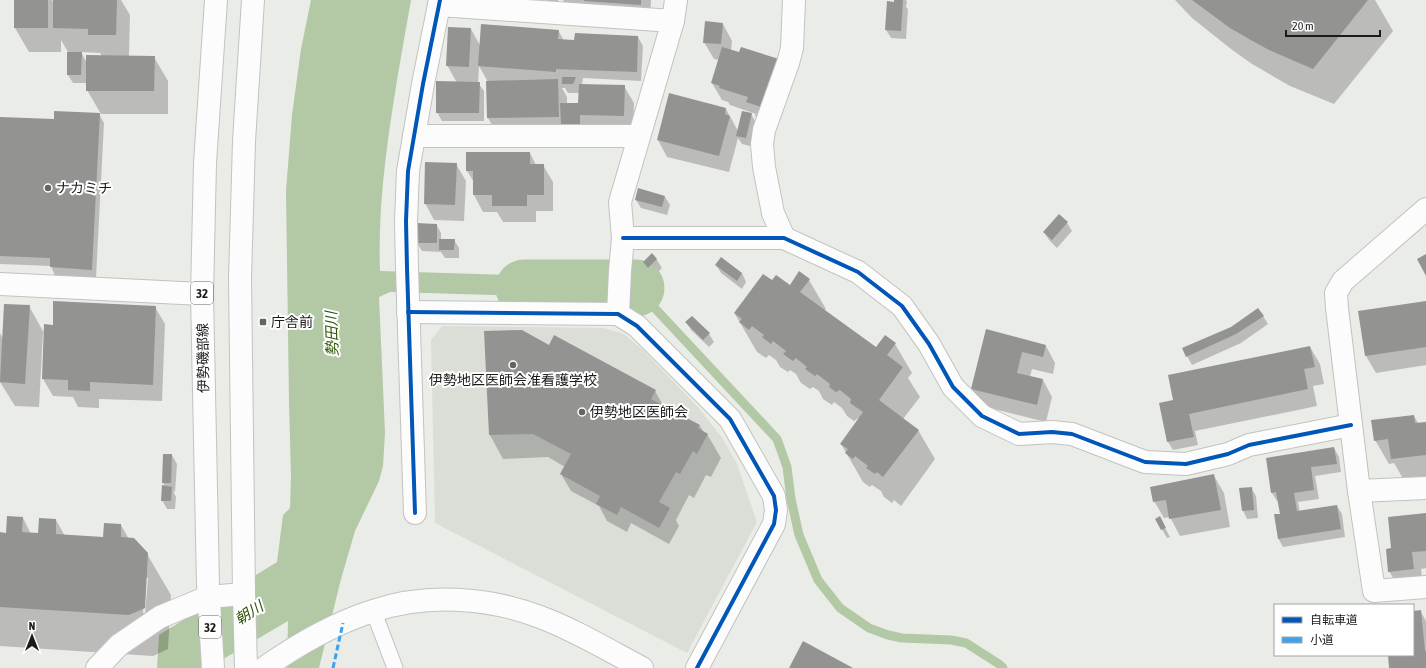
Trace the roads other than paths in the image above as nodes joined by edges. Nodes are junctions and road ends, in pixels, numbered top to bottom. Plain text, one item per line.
1 (216, 0) edge
2 (253, 0) edge
3 (794, 0) edge
4 (440, 3) edge
5 (675, 11) edge
6 (414, 136) junction
7 (638, 136) junction
8 (1426, 209) edge
9 (623, 238) junction
10 (784, 238) junction
11 (0, 284) edge
12 (202, 294) junction
13 (408, 304) junction
14 (618, 308) junction
15 (1351, 425) junction
16 (1426, 488) edge
17 (1359, 491) junction
18 (415, 513) dead end
19 (244, 585) junction
20 (1426, 587) edge
21 (208, 591) junction
22 (373, 610) junction
23 (258, 664) edge
24 (97, 668) edge
25 (213, 668) edge
26 (396, 668) edge
27 (642, 668) edge
28 (697, 668) edge

1 - 12 street, 伊勢磯部線 / 32
2 - 19 street
3 - 10 street
4 - 5 street
4 - 6 street
5 - 7 street
6 - 7 street
6 - 13 street
7 - 9 street
8 - 15 street
9 - 10 street
9 - 14 street
10 - 15 street
11 - 12 street
12 - 21 street, 伊勢磯部線 / 32
13 - 14 street
13 - 18 street
14 - 28 street
15 - 17 street
16 - 17 street
17 - 20 street
19 - 21 street
19 - 23 street
21 - 24 street
21 - 25 street, 伊勢磯部線 / 32
22 - 23 street
22 - 26 lane
22 - 27 street

